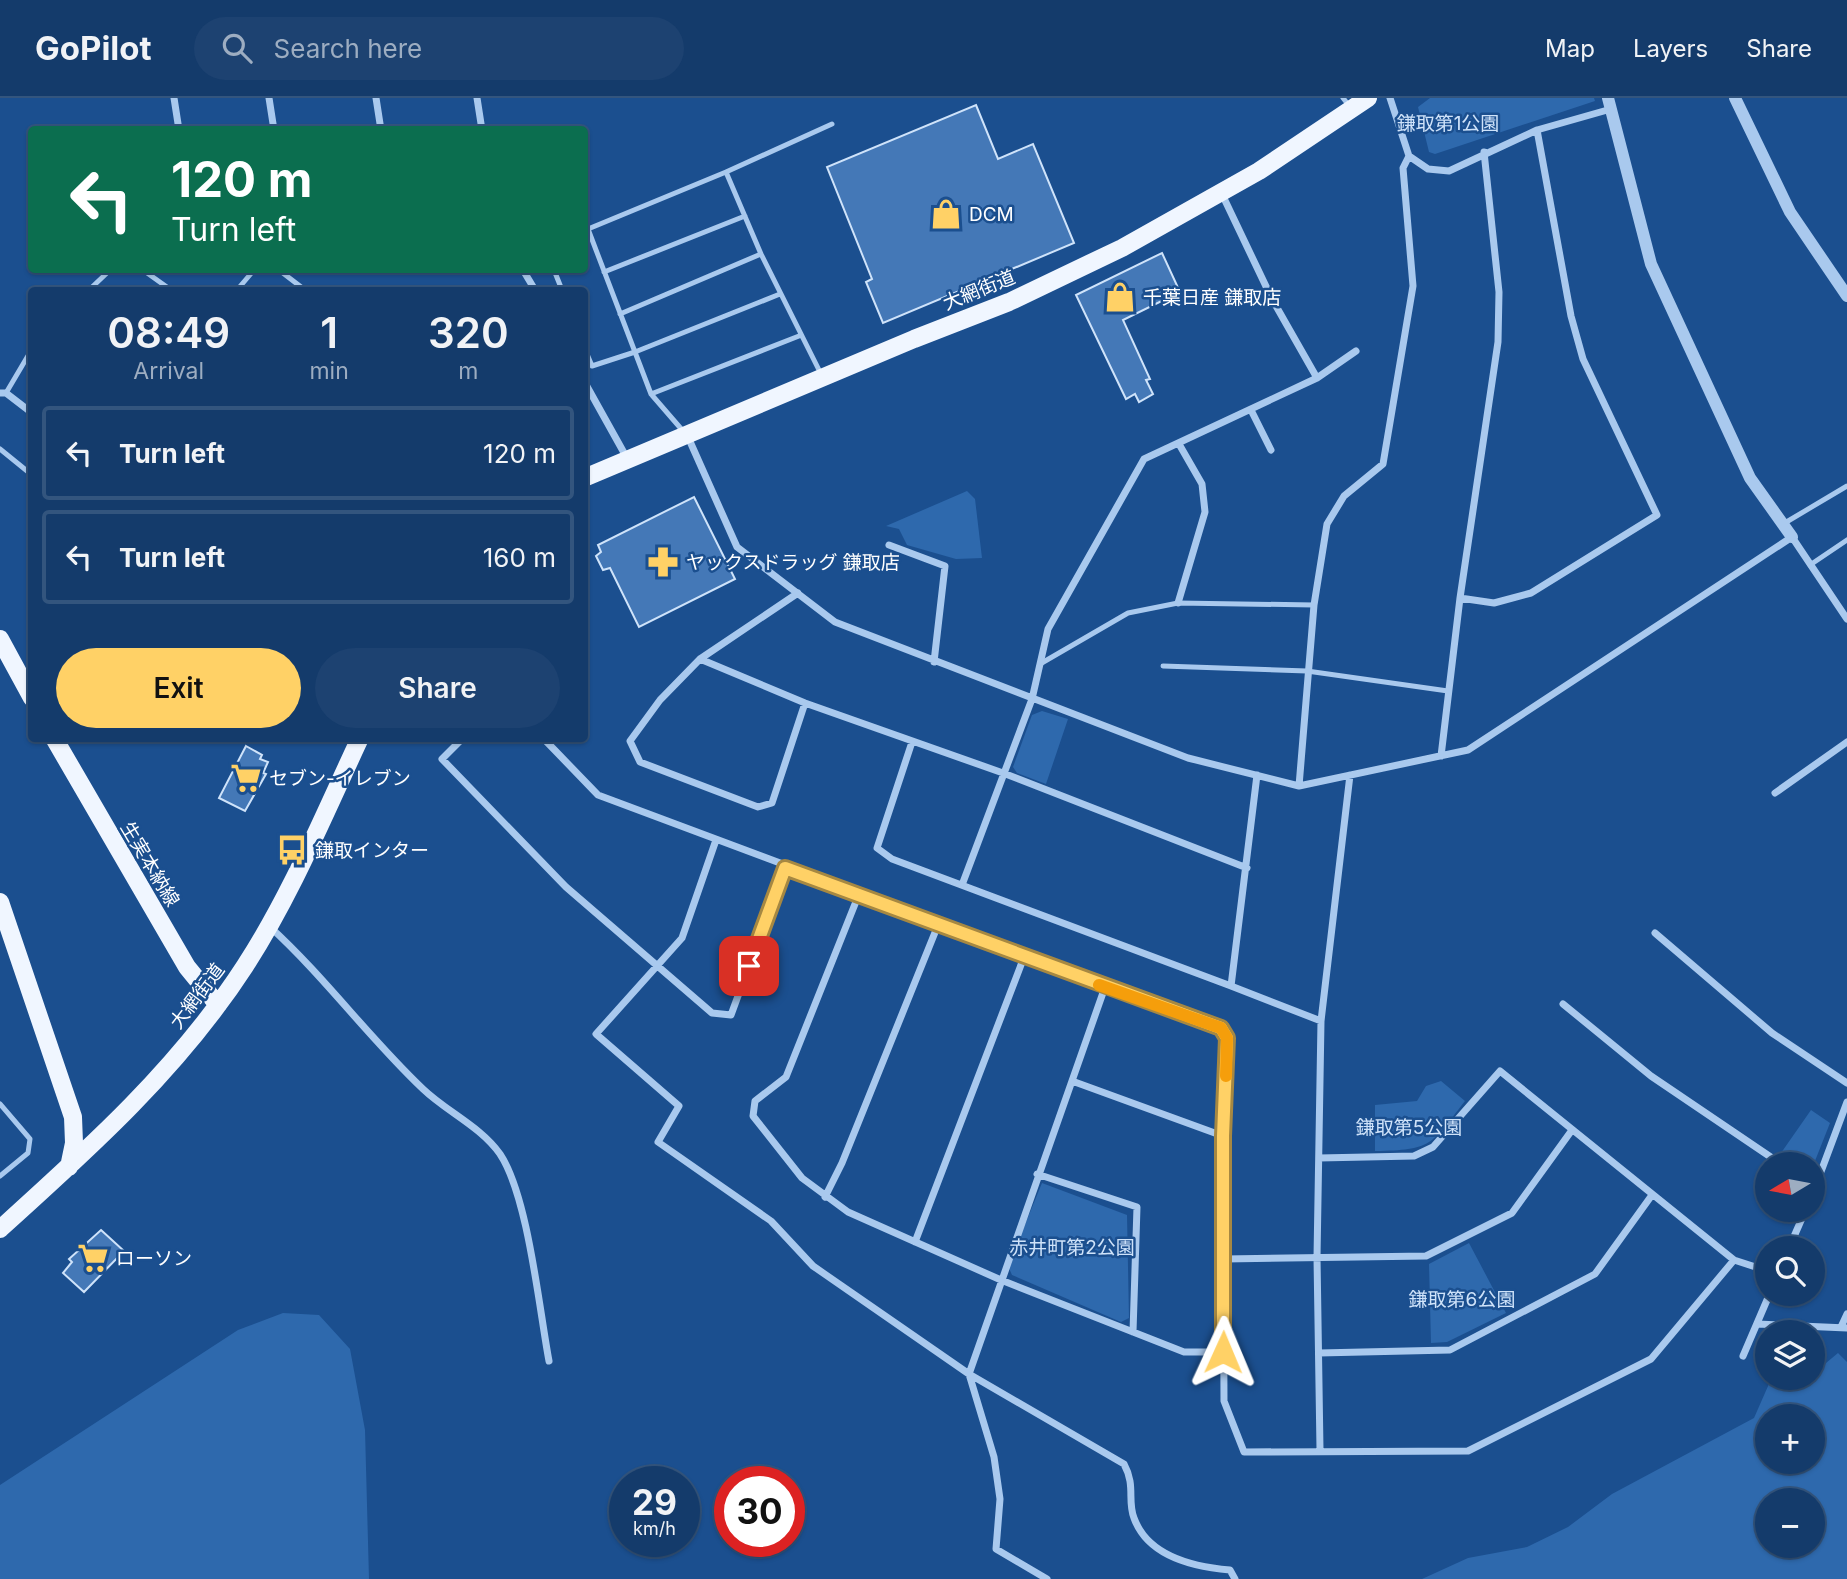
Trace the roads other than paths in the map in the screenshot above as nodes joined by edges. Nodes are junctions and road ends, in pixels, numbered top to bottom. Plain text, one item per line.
1 (174, 98) edge
2 (269, 98) edge
3 (376, 98) edge
4 (477, 98) edge
5 (1368, 98) edge
6 (1390, 98) edge
7 (1735, 98) edge
8 (1348, 104) edge
9 (1610, 104) edge
10 (832, 124) dead end
11 (178, 126) edge
12 (273, 126) edge
13 (380, 126) edge
14 (481, 126) edge
15 (1537, 130) junction
16 (1484, 152) junction
17 (1409, 156) junction
18 (726, 172) junction
19 (1221, 192) junction
20 (745, 216) junction
21 (588, 228) edge
22 (588, 234) edge
23 (761, 254) junction
24 (604, 272) junction
25 (107, 273) edge
26 (147, 273) edge
27 (251, 273) edge
28 (283, 273) edge
29 (92, 287) edge
30 (167, 287) edge
31 (240, 287) edge
32 (301, 287) edge
33 (780, 294) junction
34 (1847, 296) edge
35 (620, 314) junction
36 (799, 336) junction
37 (1356, 351) dead end
38 (635, 352) junction
39 (28, 355) edge
40 (588, 356) edge
41 (823, 377) junction
42 (1317, 378) junction
43 (588, 388) edge
44 (3, 393) edge
45 (651, 394) junction
46 (28, 410) edge
47 (1251, 410) junction
48 (687, 436) junction
49 (1179, 444) junction
50 (0, 449) edge
51 (1271, 450) dead end
52 (628, 460) junction
53 (28, 472) edge
54 (588, 476) edge
55 (1847, 486) edge
56 (1783, 524) junction
57 (1792, 537) junction
58 (1847, 540) edge
59 (889, 545) dead end
60 (1810, 565) junction
61 (798, 593) junction
62 (1460, 598) junction
63 (1178, 603) junction
64 (1314, 605) junction
65 (1847, 619) edge
66 (0, 639) edge
67 (700, 659) junction
68 (934, 662) junction
69 (1040, 664) junction
70 (1163, 666) dead end
71 (1307, 671) junction
72 (28, 691) edge
73 (1448, 691) junction
74 (1032, 699) junction
75 (805, 704) junction
76 (56, 742) edge
77 (358, 742) edge
78 (459, 742) edge
79 (547, 742) edge
80 (1847, 742) edge
81 (912, 743) junction
82 (1441, 756) junction
83 (1003, 773) junction
84 (1257, 775) junction
85 (1350, 775) junction
86 (1299, 786) junction
87 (1775, 793) dead end
88 (716, 840) junction
89 (785, 868) junction
90 (1247, 868) junction
91 (962, 885) junction
92 (859, 894) junction
93 (0, 902) edge
94 (938, 925) junction
95 (269, 926) junction
96 (1655, 933) dead end
97 (1024, 957) junction
98 (655, 966) junction
99 (1231, 986) junction
100 (1105, 987) junction
101 (1563, 1004) dead end
102 (218, 1006) junction
103 (1321, 1021) junction
104 (1072, 1080) junction
105 (1847, 1083) edge
106 (1847, 1102) edge
107 (0, 1104) edge
108 (1572, 1130) junction
109 (1223, 1136) junction
110 (1762, 1152) edge
111 (1319, 1158) junction
112 (1825, 1160) edge
113 (69, 1167) junction
114 (1037, 1174) junction
115 (0, 1176) edge
116 (1652, 1195) junction
117 (825, 1197) junction
118 (0, 1229) edge
119 (915, 1242) junction
120 (1317, 1257) junction
121 (1224, 1259) junction
122 (1734, 1260) junction
123 (1755, 1267) edge
124 (1001, 1280) junction
125 (1847, 1314) edge
126 (1825, 1327) edge
127 (1844, 1328) edge
128 (1755, 1329) edge
129 (1133, 1332) junction
130 (1223, 1352) junction
131 (1319, 1353) junction
132 (1743, 1356) dead end
133 (549, 1361) dead end
134 (969, 1374) junction
135 (1320, 1450) junction
136 (1046, 1579) edge
137 (1236, 1579) edge

1 - 11 street
2 - 12 street
3 - 13 street
4 - 14 street
5 - 8 main road, 大網街道
6 - 17 street
7 - 34 street
8 - 19 main road, 大網街道
9 - 15 street
9 - 56 street
10 - 18 lane
15 - 16 street
15 - 62 street
16 - 17 street
16 - 62 street
17 - 64 street
18 - 20 lane
18 - 21 lane
19 - 41 main road, 大網街道
19 - 42 street
20 - 23 lane
20 - 24 lane
22 - 24 lane
23 - 33 lane
23 - 35 lane
24 - 35 lane
25 - 29 lane
26 - 30 lane
27 - 31 lane
28 - 32 lane
33 - 36 lane
33 - 38 lane
35 - 38 lane
36 - 41 lane
36 - 45 lane
37 - 42 street
38 - 40 lane
38 - 45 lane
39 - 44 lane
41 - 48 main road, 大網街道
42 - 47 street
43 - 52 street
44 - 46 street
45 - 48 lane
47 - 49 street
47 - 51 street
48 - 52 main road, 大網街道
48 - 61 street
49 - 63 street
49 - 69 street
50 - 53 lane
52 - 54 main road, 大網街道
55 - 56 lane
56 - 57 street
57 - 60 street
57 - 82 street
58 - 60 lane
59 - 68 street
60 - 65 street
61 - 67 street
61 - 68 street
62 - 73 street
63 - 64 lane
63 - 69 lane
64 - 71 street
66 - 72 main road
67 - 75 street
67 - 75 street
68 - 74 street
69 - 74 street
70 - 71 lane
71 - 73 lane
71 - 86 street
73 - 82 street
74 - 83 street
74 - 84 street
75 - 81 street
76 - 102 main road, 生実本納線
77 - 95 main road, 大網街道
78 - 98 street
79 - 88 street
80 - 87 street
81 - 83 street
81 - 91 street
82 - 85 street
83 - 90 street
83 - 91 street
84 - 86 street
84 - 90 street
85 - 86 street
85 - 103 street
88 - 89 street
88 - 98 street
89 - 92 street
89 - 98 street
90 - 99 street
91 - 99 street
92 - 94 street
92 - 117 street
93 - 113 main road
94 - 97 street
94 - 117 street
95 - 102 main road, 大網街道
95 - 133 street
96 - 105 street
97 - 100 street
97 - 119 street
98 - 134 street
99 - 103 street
100 - 104 street
100 - 109 street
101 - 110 street
102 - 113 main road, 大網街道
103 - 111 street
104 - 109 street
104 - 114 street
106 - 112 street
107 - 115 lane
108 - 111 street
108 - 116 street
108 - 120 street
109 - 121 street
111 - 120 street
113 - 118 main road, 大網街道
114 - 124 street
114 - 129 street
116 - 122 street
116 - 131 street
117 - 119 street
119 - 124 street
120 - 121 street
120 - 131 street
121 - 130 street
122 - 123 street
122 - 135 street
124 - 129 street
124 - 134 street
125 - 127 street
126 - 127 street
128 - 132 street
129 - 130 street
130 - 135 street
131 - 135 street
134 - 136 street
134 - 137 street

